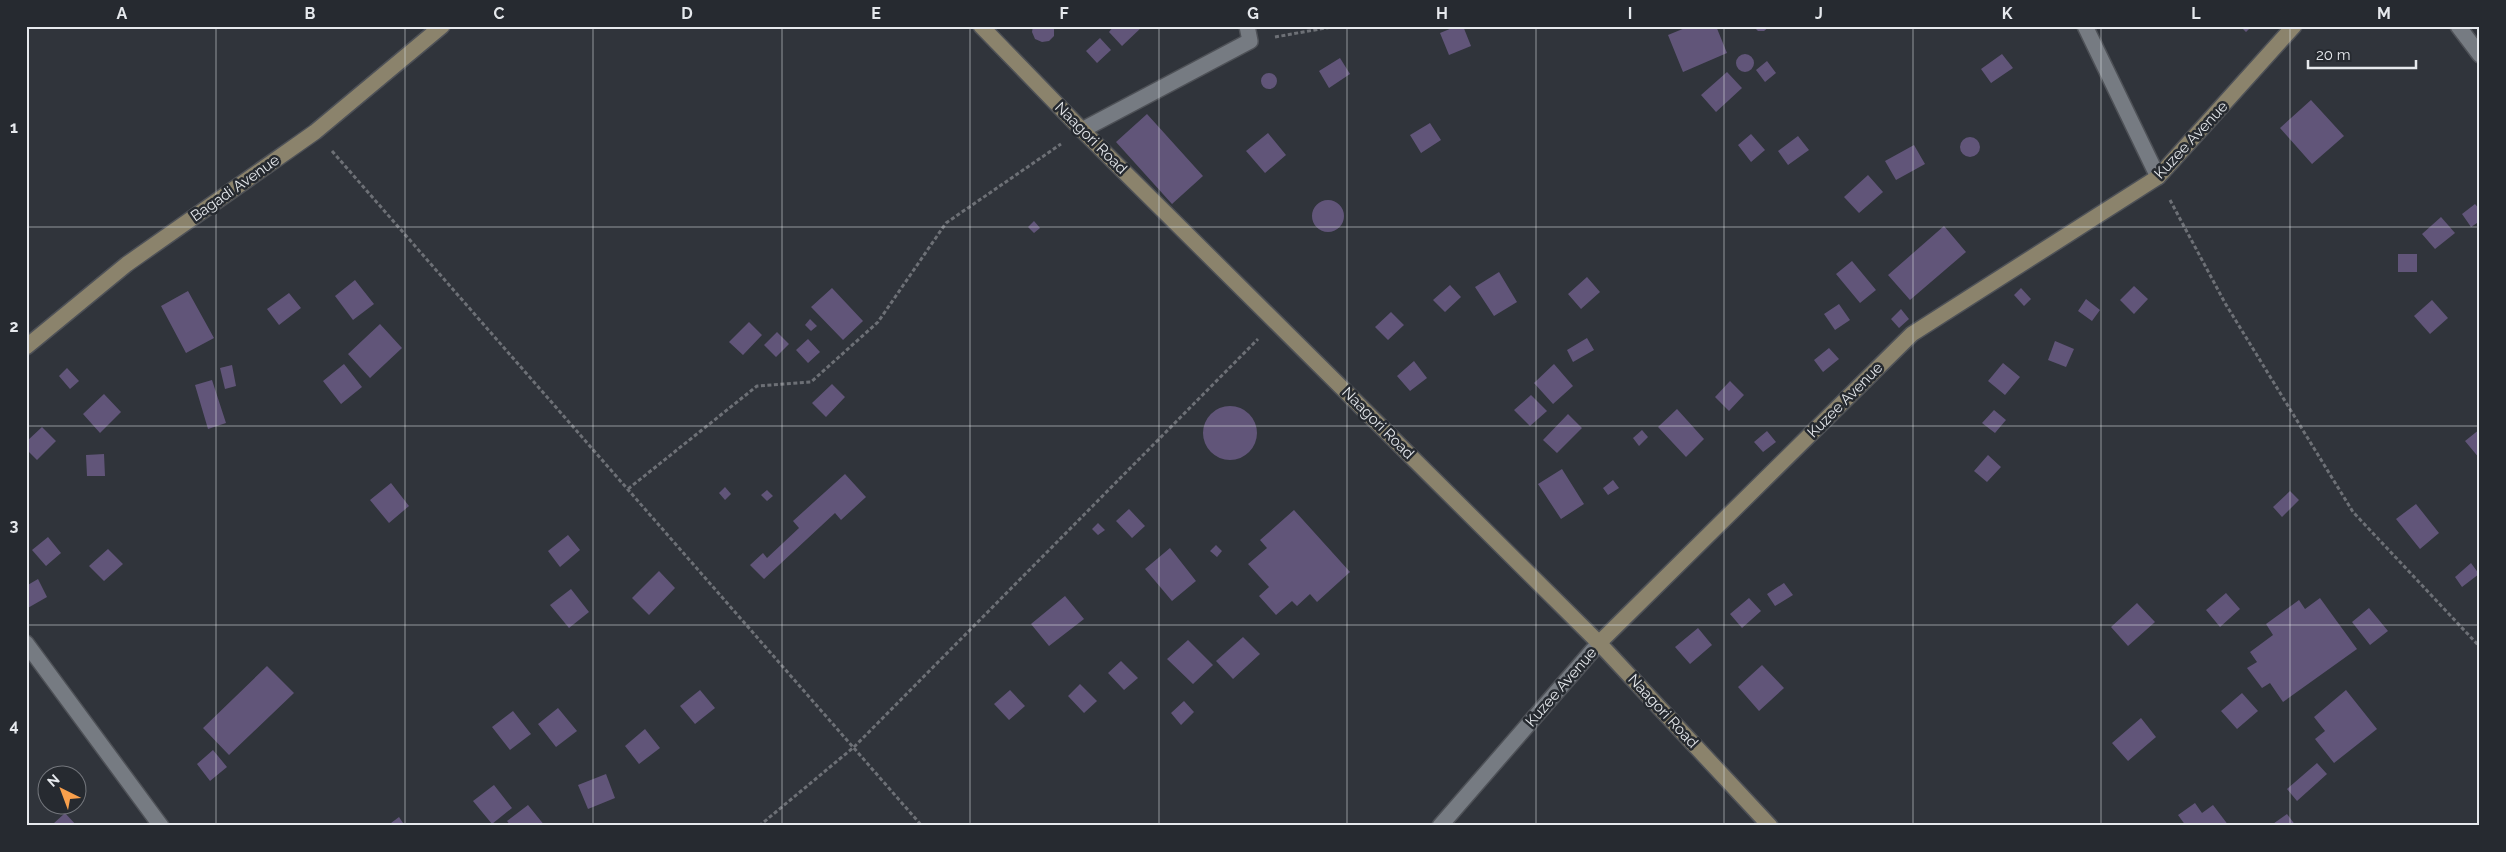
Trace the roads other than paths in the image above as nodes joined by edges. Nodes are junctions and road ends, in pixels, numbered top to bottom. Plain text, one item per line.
1 (442, 26) edge
2 (981, 26) edge
3 (2085, 26) edge
4 (2294, 26) edge
5 (2458, 26) edge
6 (1249, 34) edge
7 (2480, 55) edge
8 (1082, 130) junction
9 (2158, 177) junction
10 (26, 347) edge
11 (26, 643) edge
12 (1599, 643) junction
13 (161, 826) edge
14 (1440, 826) edge
15 (1770, 826) edge

1 - 10 street, Bagadi Avenue
2 - 8 street, Naagori Road
3 - 9 street
4 - 9 street, Kuzee Avenue
5 - 7 street
6 - 8 street
8 - 12 street, Naagori Road
9 - 12 street, Kuzee Avenue
11 - 13 street
12 - 14 street, Kuzee Avenue
12 - 15 street, Naagori Road

